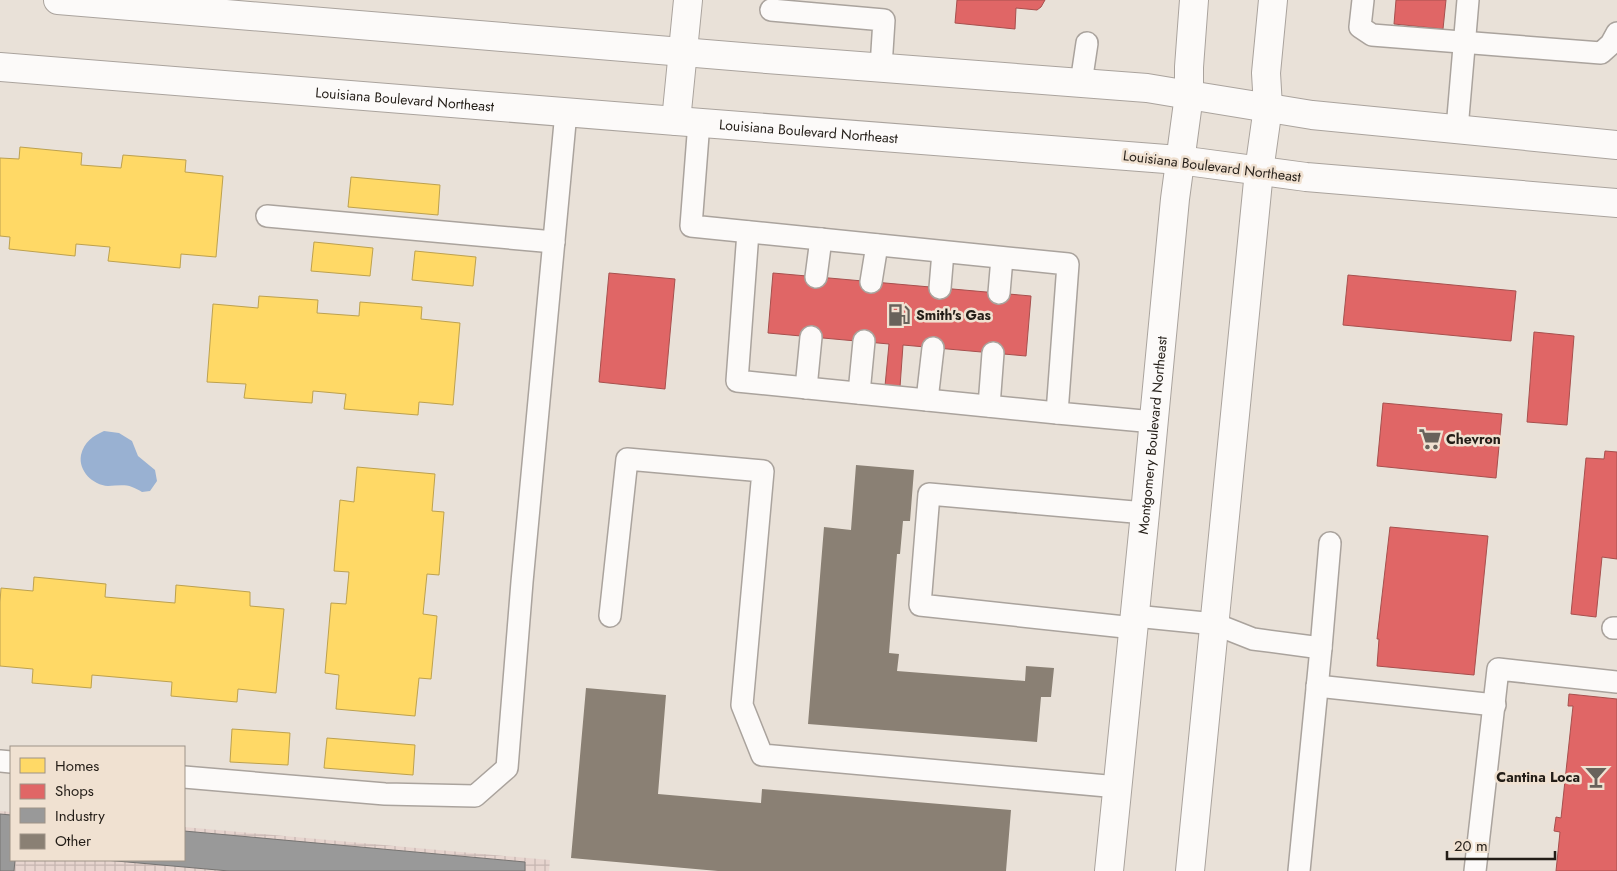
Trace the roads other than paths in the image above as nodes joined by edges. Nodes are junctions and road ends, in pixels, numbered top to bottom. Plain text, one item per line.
1 (58, 0) edge
2 (688, 0) edge
3 (1194, 0) edge
4 (1273, 0) edge
5 (1362, 0) edge
6 (1468, 0) edge
7 (771, 10) dead end
8 (1617, 33) edge
9 (1087, 43) dead end
10 (1465, 43) junction
11 (683, 52) junction
12 (0, 67) edge
13 (882, 67) junction
14 (1081, 83) junction
15 (1189, 95) junction
16 (1268, 107) junction
17 (566, 112) junction
18 (687, 122) junction
19 (1457, 129) junction
20 (1617, 145) edge
21 (1179, 160) junction
22 (1259, 172) junction
23 (1617, 203) edge
24 (268, 216) dead end
25 (748, 232) junction
26 (821, 239) junction
27 (554, 242) junction
28 (877, 245) junction
29 (944, 252) junction
30 (1002, 258) junction
31 (816, 277) dead end
32 (871, 282) dead end
33 (940, 288) dead end
34 (999, 293) dead end
35 (811, 337) dead end
36 (864, 341) dead end
37 (933, 348) dead end
38 (993, 353) dead end
39 (806, 388) junction
40 (859, 393) junction
41 (927, 400) junction
42 (990, 406) junction
43 (1057, 413) junction
44 (1154, 422) junction
45 (1145, 513) junction
46 (1330, 543) dead end
47 (610, 616) dead end
48 (1135, 622) junction
49 (1215, 624) junction
50 (1321, 648) junction
51 (1617, 682) edge
52 (1317, 686) junction
53 (1495, 705) junction
54 (185, 777) edge
55 (1118, 787) junction
56 (1109, 871) edge
57 (1190, 871) edge
58 (1299, 871) edge
59 (1475, 871) edge

1 - 11 main road
2 - 11 main road
3 - 15 main road, Montgomery Boulevard Northeast
4 - 16 main road
5 - 10 lane
6 - 10 lane
7 - 13 lane
8 - 10 lane
9 - 14 lane
10 - 19 lane
11 - 13 main road
11 - 18 main road
12 - 17 main road, Louisiana Boulevard Northeast
13 - 14 main road
14 - 15 main road
15 - 16 main road
15 - 21 main road, Montgomery Boulevard Northeast
16 - 19 main road
16 - 22 main road
17 - 18 main road, Louisiana Boulevard Northeast
17 - 27 lane
18 - 21 main road, Louisiana Boulevard Northeast
18 - 25 lane
19 - 20 main road
21 - 22 main road, Louisiana Boulevard Northeast
21 - 44 main road, Montgomery Boulevard Northeast
22 - 23 main road, Louisiana Boulevard Northeast
22 - 49 main road
24 - 27 lane
25 - 26 lane
25 - 39 lane
26 - 28 lane
26 - 31 lane
27 - 54 lane
28 - 29 lane
28 - 32 lane
29 - 30 lane
29 - 33 lane
30 - 34 lane
30 - 43 lane
35 - 39 lane
36 - 40 lane
37 - 41 lane
38 - 42 lane
39 - 40 lane
40 - 41 lane
41 - 42 lane
42 - 43 lane
43 - 44 lane
44 - 45 main road, Montgomery Boulevard Northeast
45 - 48 main road, Montgomery Boulevard Northeast
45 - 48 lane
46 - 50 lane
47 - 55 lane
48 - 49 lane
48 - 55 main road, Montgomery Boulevard Northeast
49 - 50 lane
49 - 57 main road
50 - 52 lane
51 - 53 lane
52 - 53 lane
52 - 58 lane
53 - 59 lane
55 - 56 main road, Montgomery Boulevard Northeast

